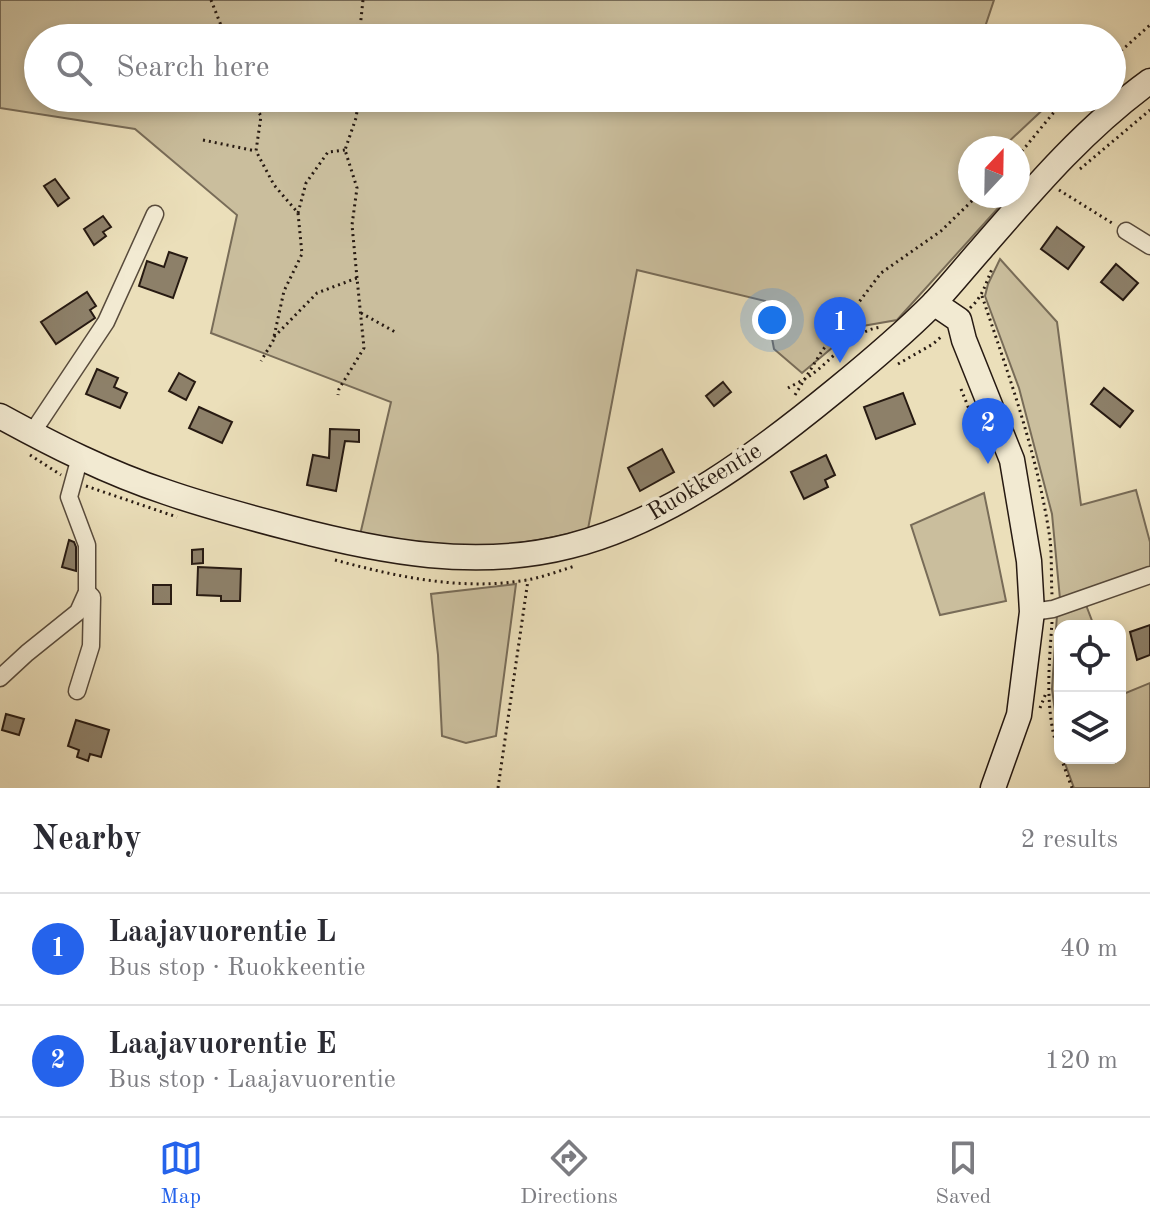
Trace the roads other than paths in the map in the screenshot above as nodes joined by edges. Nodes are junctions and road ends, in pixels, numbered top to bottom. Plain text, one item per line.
1 (1150, 81) edge
2 (1126, 100) edge
3 (1111, 112) edge
4 (155, 214) dead end
5 (1126, 231) road end
6 (1150, 246) edge
7 (934, 303) junction
8 (0, 416) edge
9 (28, 442) junction
10 (80, 457) junction
11 (1150, 575) edge
12 (87, 592) junction
13 (1032, 612) junction
14 (0, 678) edge
15 (77, 691) dead end
16 (993, 788) edge

1 - 2 street, Ruokkeentie
3 - 7 street, Ruokkeentie
4 - 9 street
5 - 6 street
7 - 10 street, Ruokkeentie
7 - 13 street
8 - 9 street, Ruokkeentie
9 - 10 street, Ruokkeentie
10 - 12 street
11 - 13 street
12 - 14 street
12 - 15 street
13 - 16 street

